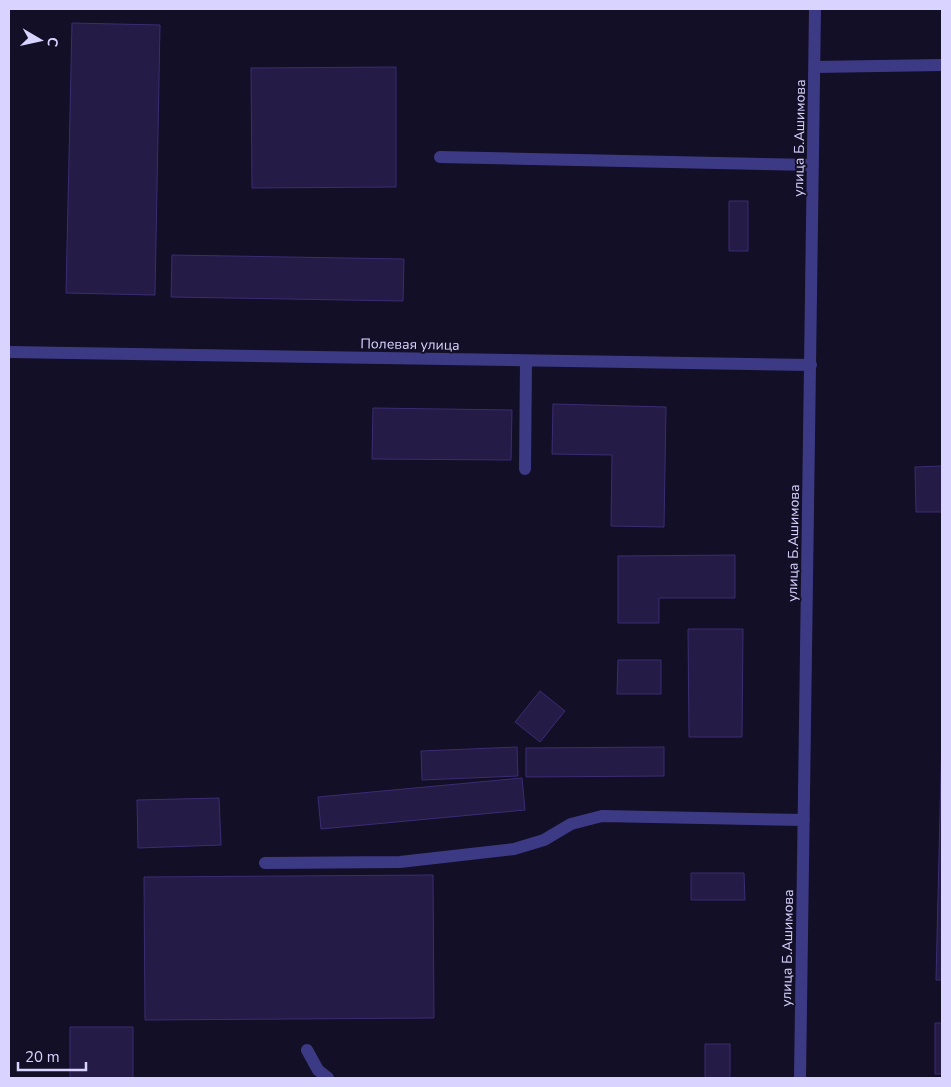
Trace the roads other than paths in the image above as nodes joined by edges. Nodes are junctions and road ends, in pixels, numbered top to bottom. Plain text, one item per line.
1 (810, 9) edge
2 (816, 9) edge
3 (942, 64) edge
4 (815, 67) junction
5 (440, 158) dead end
6 (814, 164) junction
7 (9, 352) edge
8 (526, 361) junction
9 (811, 365) junction
10 (525, 469) dead end
11 (804, 820) junction
12 (265, 863) dead end
13 (307, 1050) dead end
14 (328, 1078) edge
15 (800, 1078) edge

1 - 2 street
2 - 4 street, улица Б.Ашимова
3 - 4 street
4 - 6 street, улица Б.Ашимова
5 - 6 street
6 - 9 street, улица Б.Ашимова
7 - 8 street, Полевая улица
8 - 9 street, Полевая улица
8 - 10 street
9 - 11 street, улица Б.Ашимова
11 - 12 street
11 - 15 street, улица Б.Ашимова
13 - 14 street

